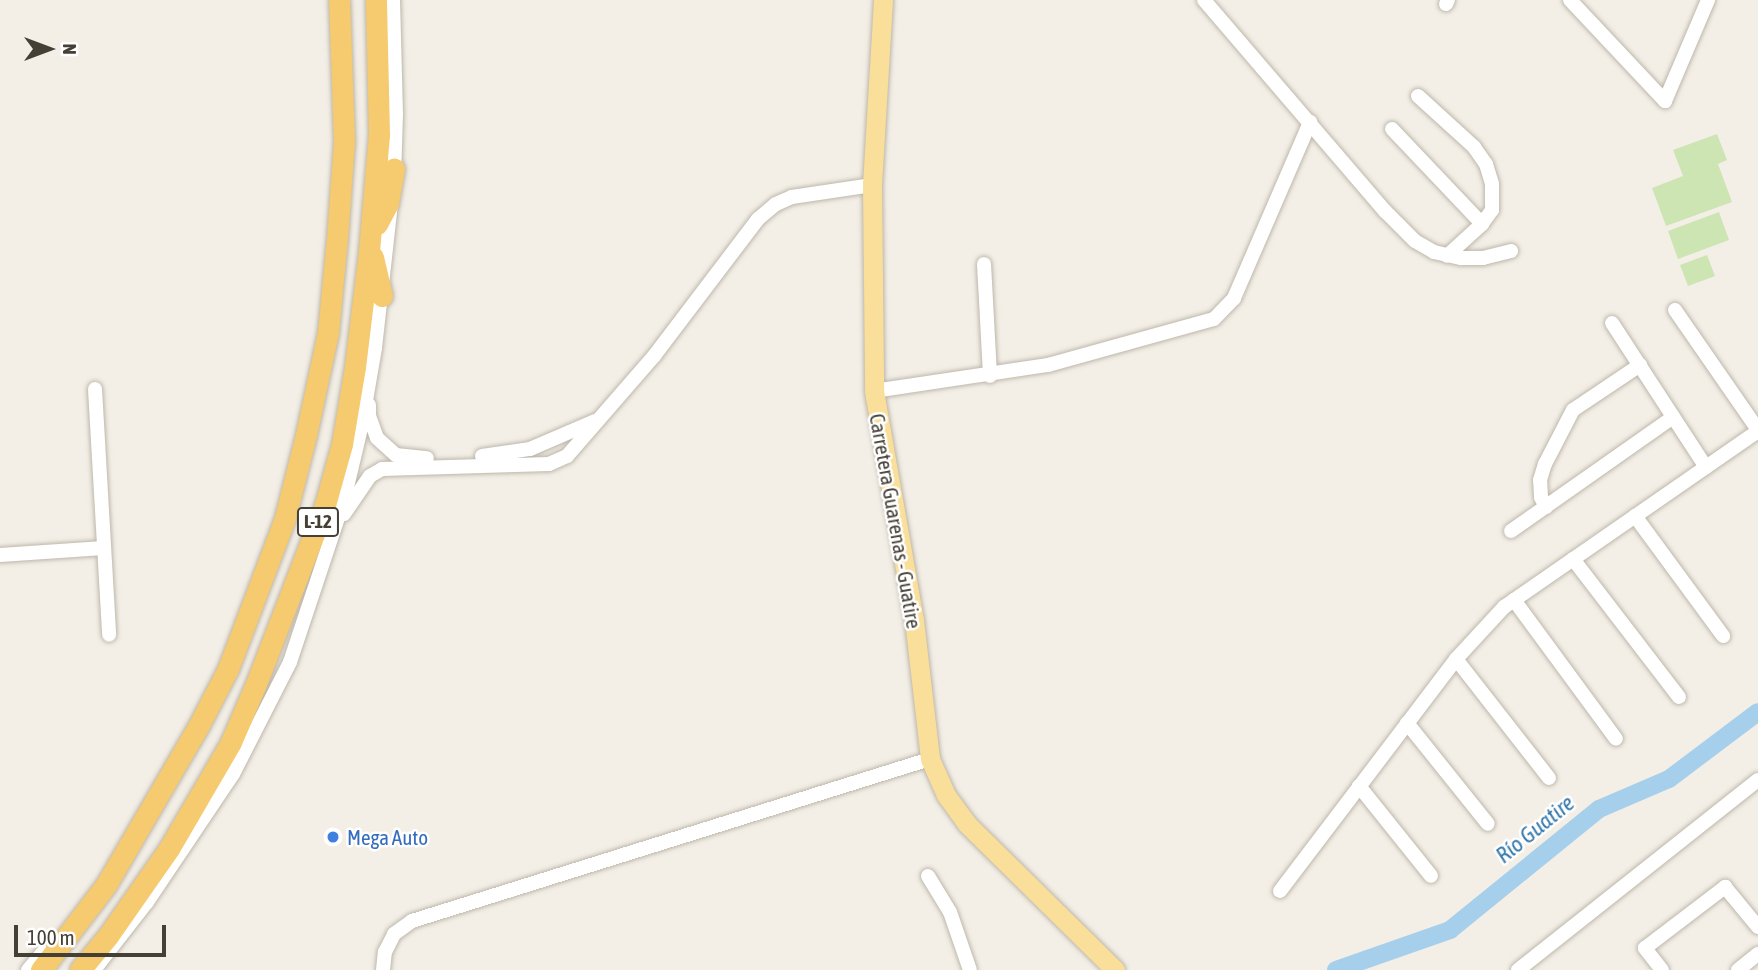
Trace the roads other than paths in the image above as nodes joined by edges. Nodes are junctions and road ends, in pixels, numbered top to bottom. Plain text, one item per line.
1 (339, 0) edge
2 (376, 0) edge
3 (393, 0) edge
4 (883, 0) edge
5 (1204, 0) edge
6 (1570, 0) edge
7 (1708, 0) edge
8 (1418, 96) dead end
9 (1310, 122) junction
10 (1392, 129) dead end
11 (394, 169) junction
12 (872, 185) junction
13 (1482, 224) junction
14 (370, 241) junction
15 (1511, 251) dead end
16 (1447, 256) junction
17 (984, 264) dead end
18 (382, 296) junction
19 (1675, 310) dead end
20 (1612, 323) dead end
21 (1640, 365) junction
22 (990, 376) junction
23 (369, 385) junction
24 (94, 389) dead end
25 (874, 391) junction
26 (603, 417) junction
27 (1673, 417) junction
28 (1758, 430) edge
29 (1706, 467) junction
30 (1546, 507) junction
31 (1635, 516) junction
32 (337, 523) junction
33 (1511, 531) dead end
34 (104, 548) junction
35 (0, 555) edge
36 (1573, 559) junction
37 (1514, 600) junction
38 (109, 635) dead end
39 (1723, 636) dead end
40 (1456, 659) junction
41 (1679, 697) dead end
42 (1407, 723) junction
43 (1616, 739) dead end
44 (930, 759) junction
45 (1549, 778) dead end
46 (1758, 780) edge
47 (1359, 786) junction
48 (1488, 824) dead end
49 (928, 876) dead end
50 (1431, 876) dead end
51 (1280, 891) dead end
52 (75, 925) junction
53 (1758, 927) edge
54 (1758, 954) edge
55 (29, 970) edge
56 (41, 970) edge
57 (80, 970) edge
58 (94, 970) edge
59 (383, 970) edge
60 (970, 970) edge
61 (1115, 970) edge
62 (1518, 970) edge
63 (1662, 970) edge
64 (1738, 970) edge

1 - 52 highway, L-12
2 - 14 highway, L-12
3 - 11 street, L-12
4 - 12 main road, Carretera Guarenas - Guatire
5 - 9 street
6 - 7 street
8 - 13 street
9 - 16 street
9 - 22 street
10 - 13 street
11 - 14 highway
11 - 18 street, L-12
12 - 25 main road, Carretera Guarenas - Guatire
12 - 26 street
13 - 16 street
14 - 18 highway
14 - 57 highway, L-12
15 - 16 street
17 - 22 street
18 - 23 street, L-12
19 - 28 street
20 - 21 street
21 - 27 street
21 - 30 street
22 - 25 street
23 - 26 street
23 - 32 street, L-12
24 - 34 street
25 - 44 main road, Carretera Guarenas - Guatire
26 - 32 street
27 - 29 street
27 - 30 street
28 - 29 street
29 - 31 street
30 - 33 street
31 - 36 street
31 - 39 street
32 - 58 street, L-12
34 - 35 street
34 - 38 street
36 - 37 street
36 - 41 street
37 - 40 street
37 - 43 street
40 - 42 street
40 - 45 street
42 - 47 street
42 - 48 street
44 - 59 street
44 - 61 main road, Carretera Guarenas - Guatire
46 - 62 street
47 - 50 street
47 - 51 street
49 - 60 street
52 - 55 street, L-12
52 - 56 highway, L-12
53 - 63 street
54 - 64 street

